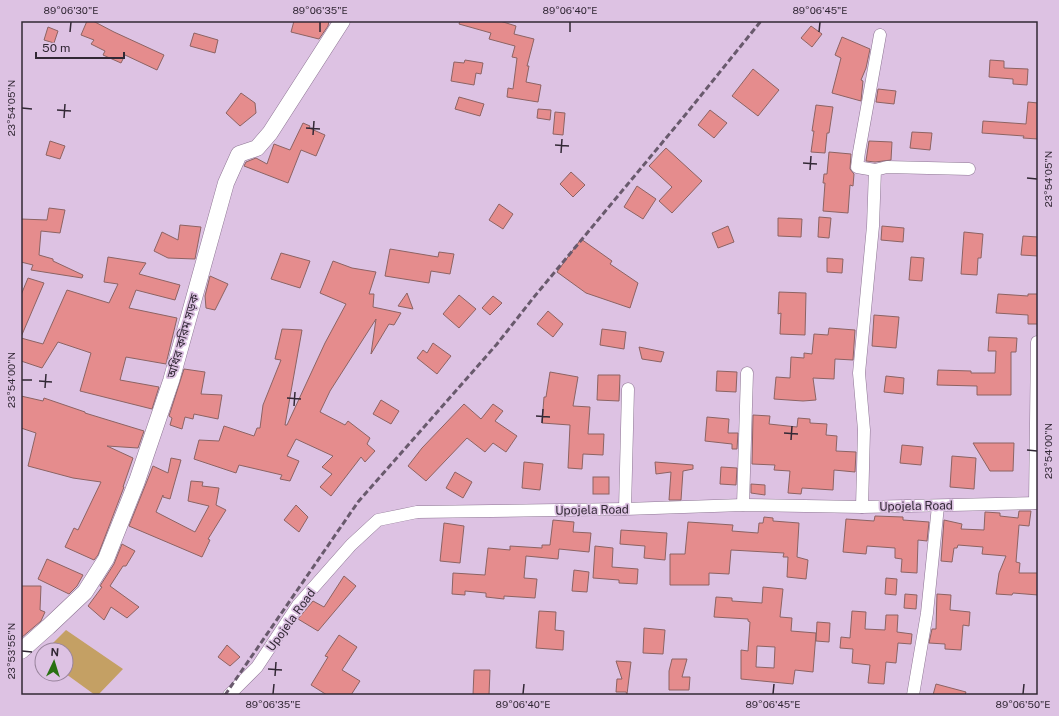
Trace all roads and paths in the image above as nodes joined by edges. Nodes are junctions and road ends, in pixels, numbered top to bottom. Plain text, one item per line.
1 (342, 21) edge
2 (880, 35) dead end
3 (969, 169) dead end
4 (875, 170) junction
5 (1037, 342) dead end
6 (747, 373) dead end
7 (628, 389) dead end
8 (1036, 503) edge
9 (743, 505) junction
10 (938, 506) junction
11 (862, 507) junction
12 (625, 510) junction
13 (21, 651) edge
14 (229, 695) edge
15 (913, 695) edge

1 - 13 main road, অধির করিম সড়ক
2 - 4 street
3 - 4 street
4 - 11 street
5 - 8 street
6 - 9 street
7 - 12 street
8 - 10 street, Upojela Road
9 - 11 street, Upojela Road
9 - 12 street, Upojela Road
10 - 11 street, Upojela Road
10 - 15 street
12 - 14 street, Upojela Road

